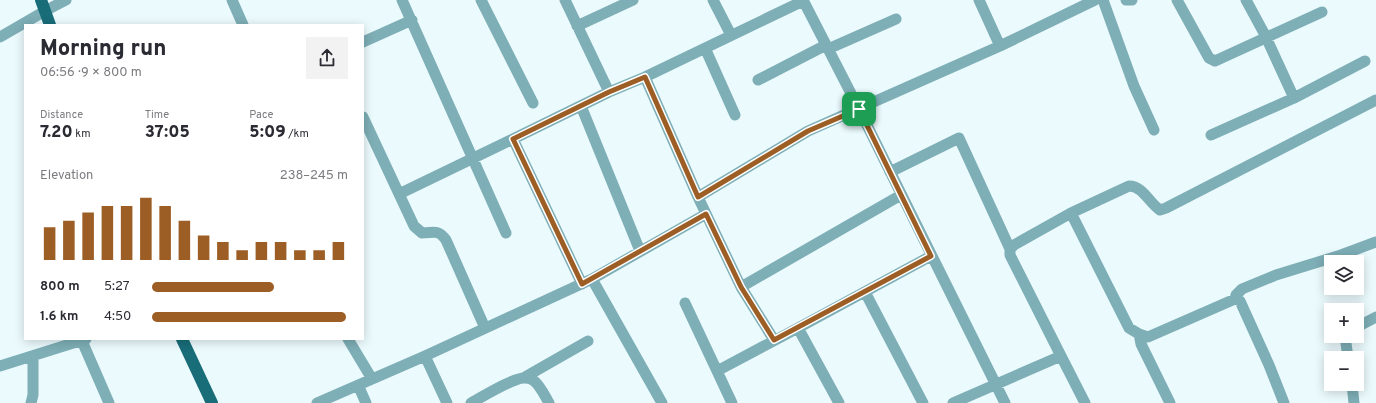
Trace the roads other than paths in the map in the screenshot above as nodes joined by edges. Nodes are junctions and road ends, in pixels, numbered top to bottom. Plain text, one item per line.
1 (66, 0) edge
2 (232, 0) edge
3 (402, 0) edge
4 (481, 0) edge
5 (565, 0) edge
6 (633, 0) edge
7 (713, 0) edge
8 (803, 0) edge
9 (980, 0) edge
10 (1095, 0) edge
11 (1102, 0) edge
12 (1126, 0) edge
13 (1132, 0) edge
14 (1177, 0) edge
15 (1246, 0) edge
16 (43, 5) edge
17 (1322, 12) dead end
18 (896, 19) dead end
19 (412, 20) junction
20 (50, 24) edge
21 (244, 24) edge
22 (577, 26) junction
23 (731, 35) junction
24 (0, 37) edge
25 (1266, 38) junction
26 (364, 42) edge
27 (1000, 46) junction
28 (827, 47) junction
29 (705, 48) junction
30 (1365, 61) dead end
31 (645, 77) junction
32 (758, 80) dead end
33 (609, 92) junction
34 (1294, 98) junction
35 (1376, 100) edge
36 (533, 103) dead end
37 (581, 106) junction
38 (859, 109) junction
39 (735, 115) dead end
40 (364, 119) edge
41 (1154, 130) dead end
42 (1211, 135) dead end
43 (513, 139) junction
44 (473, 158) junction
45 (890, 172) junction
46 (399, 194) junction
47 (901, 195) junction
48 (698, 197) junction
49 (706, 214) junction
50 (1071, 214) junction
51 (506, 233) dead end
52 (1376, 242) edge
53 (1010, 249) junction
54 (640, 251) junction
55 (931, 256) junction
56 (587, 281) junction
57 (741, 287) junction
58 (865, 292) junction
59 (1235, 299) junction
60 (685, 302) dead end
61 (1376, 318) edge
62 (1364, 324) edge
63 (485, 328) junction
64 (798, 328) junction
65 (1139, 334) junction
66 (84, 340) edge
67 (182, 340) edge
68 (349, 340) edge
69 (774, 340) junction
70 (588, 341) dead end
71 (425, 356) junction
72 (1061, 356) junction
73 (33, 357) junction
74 (0, 366) edge
75 (717, 371) junction
76 (525, 378) junction
77 (372, 379) junction
78 (996, 384) junction
79 (358, 385) junction
80 (1353, 391) edge
81 (31, 403) edge
82 (108, 403) edge
83 (212, 403) edge
84 (317, 403) edge
85 (366, 403) edge
86 (447, 403) edge
87 (471, 403) edge
88 (549, 403) edge
89 (662, 403) edge
90 (732, 403) edge
91 (839, 403) edge
92 (923, 403) edge
93 (953, 403) edge
94 (1005, 403) edge
95 (1085, 403) edge
96 (1170, 403) edge
97 (1284, 403) edge
98 (1354, 403) edge

1 - 16 street
2 - 21 street
3 - 19 street
4 - 36 street
5 - 22 street
6 - 22 street
7 - 23 street
8 - 23 street
8 - 28 street
9 - 27 street
10 - 27 street
11 - 41 street
12 - 13 street
14 - 25 street
15 - 25 street
16 - 20 main road
16 - 24 street
17 - 25 street
18 - 28 street
19 - 26 street
19 - 44 street
22 - 33 street
23 - 29 street
25 - 34 street
27 - 38 street
28 - 32 street
28 - 38 street
29 - 31 street
29 - 39 street
30 - 34 street
31 - 33 street
31 - 48 street
33 - 37 street
34 - 42 street
35 - 50 street
37 - 43 street
37 - 54 street
38 - 45 street
38 - 48 street
40 - 46 street
43 - 44 street
43 - 56 street
44 - 46 street
44 - 51 street
45 - 47 street
45 - 53 street
46 - 63 street
47 - 55 street
47 - 57 street
48 - 49 street
49 - 54 street
49 - 57 street
50 - 53 street
50 - 65 street
52 - 59 street
53 - 72 street
54 - 56 street
55 - 58 street
55 - 78 street
56 - 63 street
56 - 89 street
57 - 69 street
58 - 64 street
58 - 92 street
59 - 65 street
59 - 97 street
60 - 75 street
61 - 62 street
63 - 71 street
64 - 69 street
64 - 91 street
65 - 96 street
66 - 73 street
66 - 82 street
67 - 83 main road
68 - 77 street
69 - 75 street
70 - 76 street
71 - 77 street
71 - 86 street
72 - 78 street
72 - 95 street
73 - 74 street
73 - 81 street
75 - 90 street
76 - 87 street
76 - 88 street
77 - 79 street
78 - 93 street
78 - 94 street
79 - 84 street
79 - 85 street
80 - 98 street

